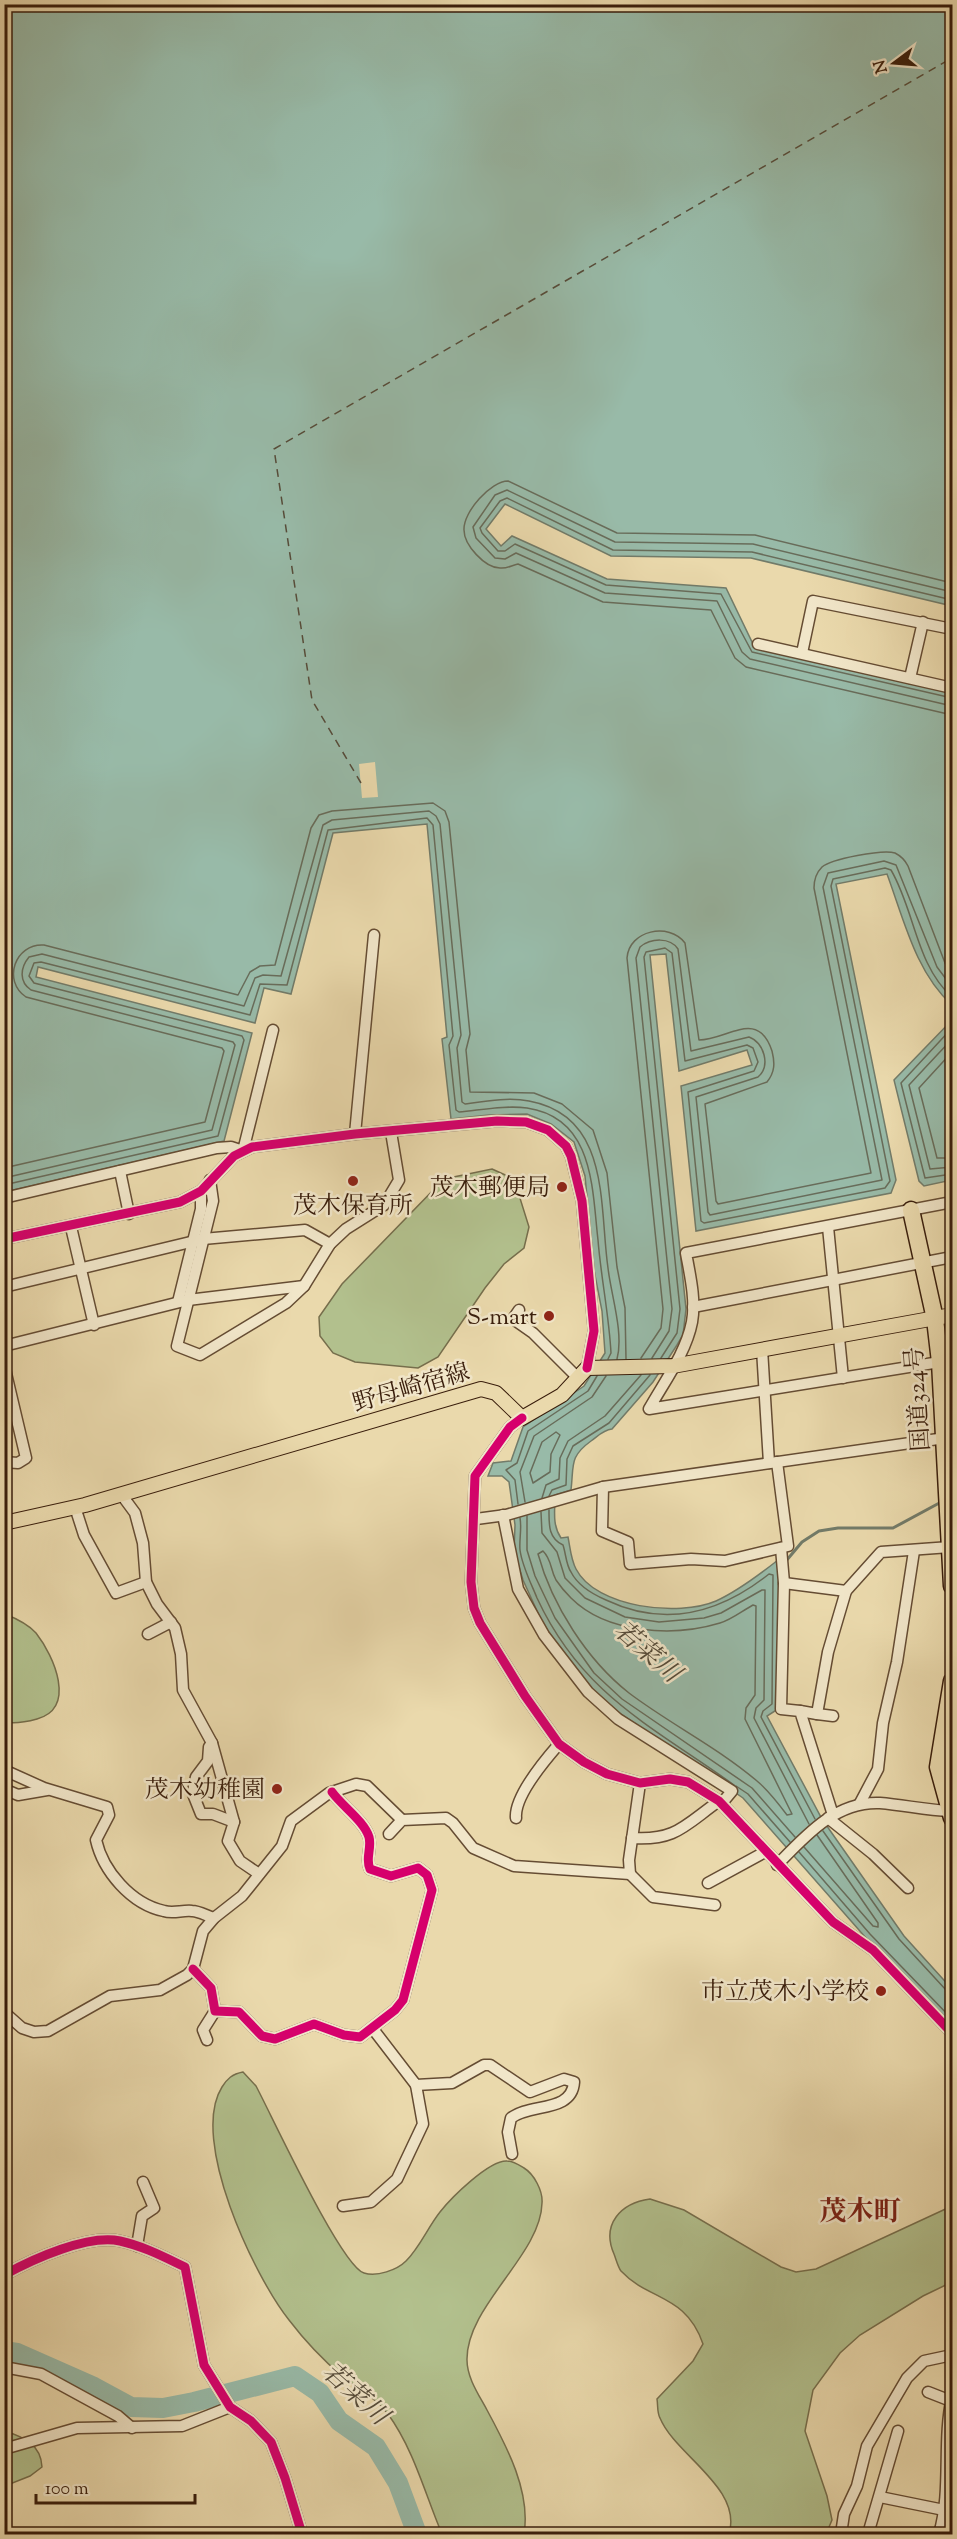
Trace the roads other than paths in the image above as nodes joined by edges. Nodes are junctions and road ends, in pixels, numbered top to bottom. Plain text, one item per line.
1 (923, 622) junction
2 (952, 629) edge
3 (758, 645) dead end
4 (802, 653) junction
5 (910, 678) junction
6 (952, 688) edge
7 (374, 935) dead end
8 (273, 1030) dead end
9 (391, 1132) junction
10 (355, 1134) junction
11 (243, 1151) junction
12 (120, 1172) junction
13 (210, 1180) junction
14 (201, 1191) junction
15 (4, 1198) edge
16 (952, 1202) edge
17 (911, 1210) junction
18 (129, 1214) junction
19 (71, 1227) junction
20 (828, 1227) junction
21 (4, 1239) edge
22 (198, 1241) junction
23 (330, 1244) junction
24 (952, 1257) edge
25 (922, 1262) junction
26 (80, 1270) junction
27 (834, 1280) junction
28 (304, 1286) junction
29 (4, 1287) edge
30 (183, 1301) junction
31 (693, 1307) junction
32 (519, 1310) dead end
33 (952, 1315) edge
34 (935, 1319) junction
35 (94, 1325) junction
36 (839, 1335) junction
37 (4, 1346) edge
38 (762, 1349) junction
39 (946, 1361) edge
40 (4, 1365) edge
41 (666, 1366) junction
42 (583, 1374) junction
43 (843, 1378) junction
44 (765, 1390) junction
45 (8, 1402) edge
46 (522, 1418) junction
47 (949, 1438) edge
48 (4, 1462) edge
49 (773, 1462) junction
50 (603, 1487) junction
51 (121, 1494) junction
52 (948, 1502) edge
53 (75, 1507) junction
54 (505, 1515) junction
55 (476, 1519) junction
56 (4, 1523) edge
57 (950, 1547) junction
58 (914, 1551) junction
59 (781, 1553) junction
60 (784, 1579) junction
61 (146, 1582) junction
62 (952, 1586) edge
63 (846, 1591) junction
64 (171, 1622) junction
65 (148, 1634) dead end
66 (952, 1681) edge
67 (800, 1711) junction
68 (817, 1714) junction
69 (833, 1716) dead end
70 (212, 1743) junction
71 (559, 1744) junction
72 (4, 1770) edge
73 (640, 1784) junction
74 (4, 1789) edge
75 (48, 1789) junction
76 (332, 1792) junction
77 (721, 1802) junction
78 (860, 1803) junction
79 (951, 1814) edge
80 (829, 1817) junction
81 (516, 1818) dead end
82 (402, 1820) junction
83 (234, 1822) junction
84 (389, 1834) dead end
85 (632, 1838) junction
86 (765, 1852) junction
87 (777, 1864) junction
88 (630, 1874) junction
89 (260, 1875) junction
90 (708, 1883) dead end
91 (908, 1888) dead end
92 (715, 1905) dead end
93 (214, 1918) junction
94 (193, 1969) junction
95 (215, 2011) junction
96 (4, 2012) edge
97 (373, 2029) junction
98 (952, 2033) edge
99 (207, 2040) dead end
100 (416, 2085) junction
101 (512, 2154) dead end
102 (143, 2182) dead end
103 (343, 2206) dead end
104 (137, 2246) junction
105 (7, 2269) edge
106 (952, 2355) edge
107 (4, 2367) edge
108 (928, 2392) dead end
109 (952, 2399) edge
110 (228, 2405) junction
111 (132, 2428) junction
112 (897, 2432) dead end
113 (4, 2445) edge
114 (880, 2497) junction
115 (944, 2510) junction
116 (302, 2535) edge
117 (841, 2535) edge
118 (868, 2535) edge
119 (939, 2535) edge

1 - 2 street
1 - 4 street
1 - 5 street
3 - 4 street
4 - 5 street
5 - 6 street
7 - 10 street
8 - 11 street
9 - 10 street
9 - 23 street
9 - 42 street
10 - 11 street
11 - 12 street
11 - 13 street
12 - 15 street
12 - 18 street
13 - 14 street
13 - 22 street
14 - 18 street
14 - 22 street
16 - 17 street
17 - 20 street
17 - 25 highway, 国道324号
18 - 19 street
19 - 21 street
19 - 26 street
20 - 27 street
20 - 31 street
22 - 23 street
22 - 26 street
22 - 30 street
23 - 28 street
24 - 25 street
25 - 27 street
25 - 34 highway, 国道324号
26 - 29 street
26 - 35 street
27 - 31 street
27 - 36 street
28 - 30 street
28 - 30 street
30 - 35 street
31 - 41 street
32 - 42 street
33 - 34 main road
34 - 36 main road
34 - 39 highway, 国道324号
35 - 37 street
36 - 38 main road
36 - 43 street
38 - 41 main road
38 - 44 street
39 - 43 street
39 - 47 highway, 国道324号
40 - 45 street
41 - 42 main road
41 - 44 street
42 - 46 main road
43 - 44 street
44 - 49 street
45 - 48 street
46 - 51 main road, 野母崎宿線
46 - 55 street
47 - 49 street
47 - 52 highway, 国道324号
49 - 50 street
49 - 59 street
50 - 54 street
50 - 59 street
51 - 53 main road, 野母崎宿線
51 - 61 street
52 - 57 highway, 国道324号
53 - 56 main road, 野母崎宿線
53 - 61 street
54 - 55 street
54 - 77 street
55 - 71 street
57 - 58 street
57 - 62 highway, 国道324号
58 - 63 street
58 - 78 street
59 - 60 street
60 - 63 street
60 - 67 street
61 - 64 street
63 - 68 street
64 - 65 street
64 - 70 street
66 - 79 highway
67 - 68 street
67 - 80 street
68 - 69 street
70 - 83 street
70 - 83 street
71 - 73 street
71 - 81 street
72 - 75 street
73 - 77 street
73 - 85 street
74 - 75 street
75 - 93 street
76 - 82 street
76 - 89 street
76 - 97 street
77 - 85 street
77 - 86 street
78 - 79 street
78 - 80 street
80 - 87 street
80 - 91 street
82 - 84 street
82 - 88 street
83 - 89 street
85 - 88 street
86 - 87 street
86 - 90 street
87 - 98 street
88 - 92 street
89 - 93 street
93 - 94 street
94 - 95 street
94 - 96 street
95 - 97 street
95 - 99 street
97 - 100 street
100 - 101 street
100 - 103 street
102 - 104 street
104 - 105 street
104 - 110 street
106 - 117 street
107 - 111 street
108 - 109 street
109 - 115 street
110 - 111 street
110 - 116 street
111 - 113 street
112 - 114 street
114 - 115 street
114 - 118 street
115 - 119 street

